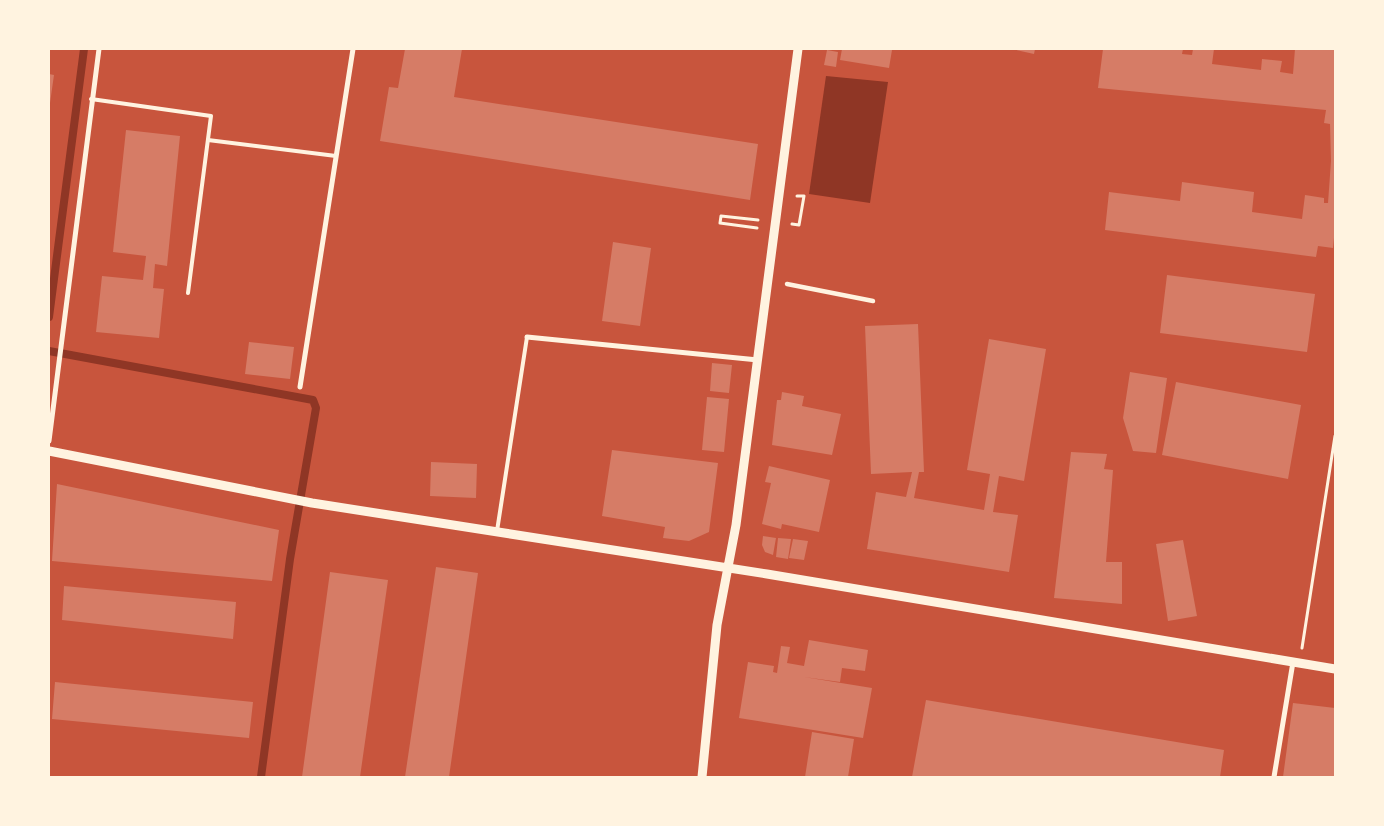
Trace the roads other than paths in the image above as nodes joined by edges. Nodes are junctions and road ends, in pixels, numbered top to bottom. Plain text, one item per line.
1 (99, 49) edge
2 (353, 49) edge
3 (798, 49) edge
4 (92, 99) junction
5 (208, 140) junction
6 (336, 156) junction
7 (787, 284) dead end
8 (188, 293) dead end
9 (873, 302) dead end
10 (527, 337) joint
11 (758, 360) junction
12 (300, 387) dead end
13 (49, 441) edge
14 (49, 451) edge
15 (497, 531) junction
16 (728, 569) junction
17 (1296, 663) junction
18 (1335, 669) edge
19 (702, 777) edge
20 (1274, 777) edge

1 - 4 street
2 - 6 street
3 - 11 street
4 - 5 lane
4 - 13 street
5 - 6 lane
5 - 8 lane
6 - 12 street
7 - 9 street
10 - 11 street
10 - 15 lane
11 - 16 street
14 - 15 street
15 - 16 street
16 - 17 street
16 - 19 street
17 - 18 street
17 - 20 street

